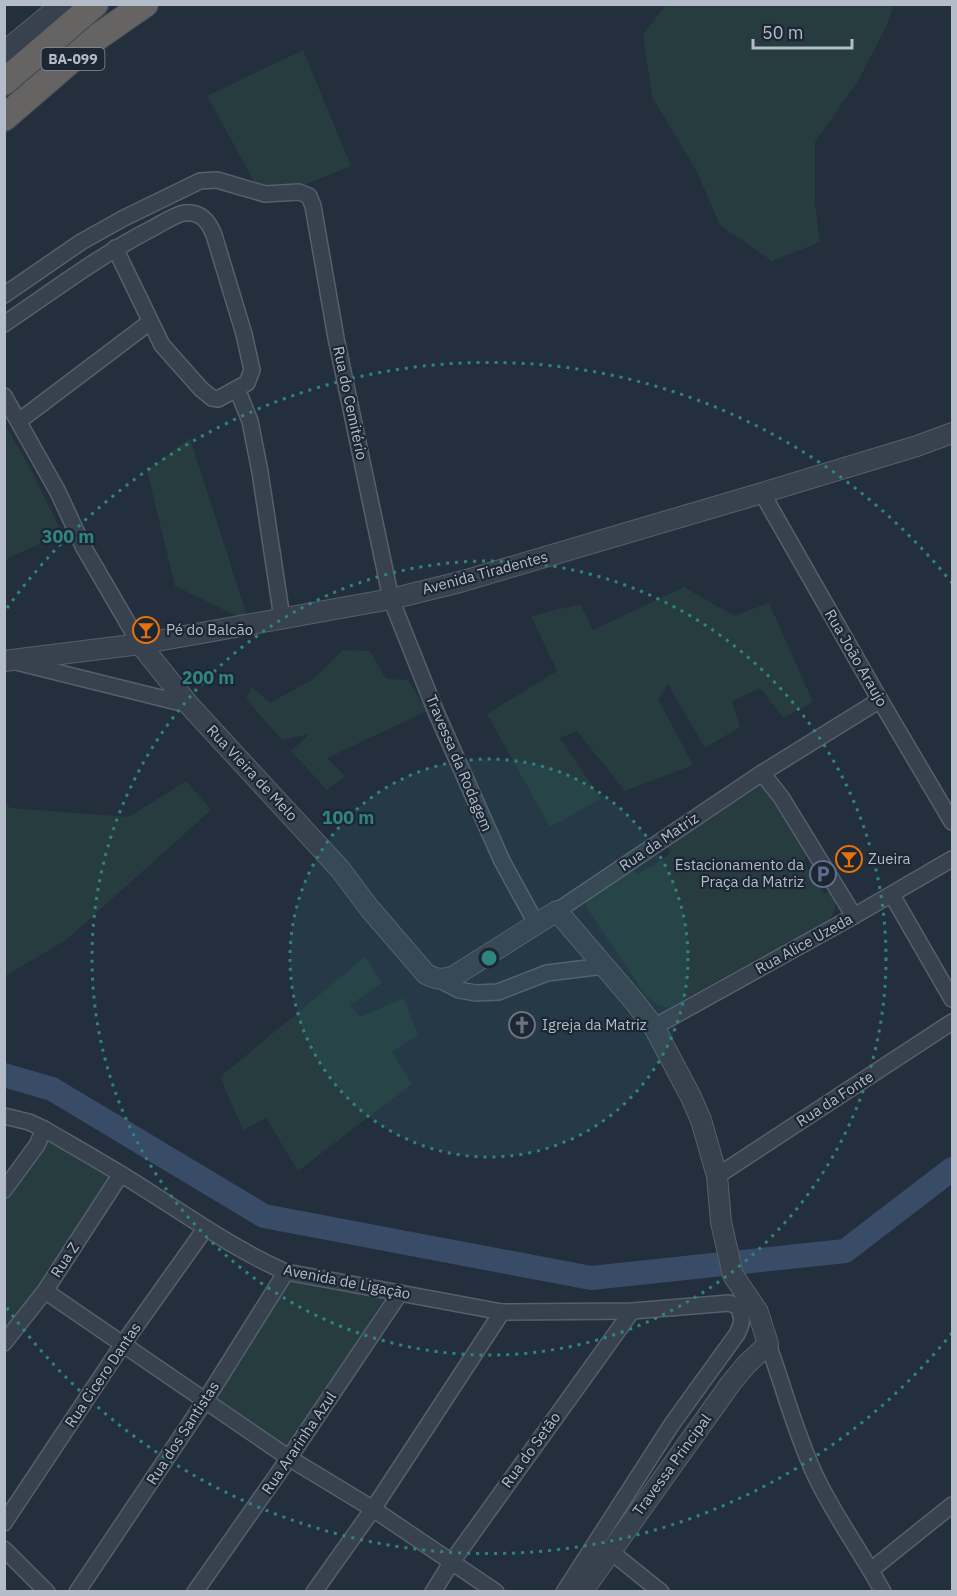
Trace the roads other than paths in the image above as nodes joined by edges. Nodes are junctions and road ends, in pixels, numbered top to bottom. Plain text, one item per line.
1 (62, 4) edge
2 (95, 4) edge
3 (145, 4) edge
4 (4, 52) edge
5 (4, 82) edge
6 (4, 118) edge
7 (115, 248) junction
8 (4, 295) edge
9 (150, 322) junction
10 (4, 324) edge
11 (237, 389) junction
12 (4, 396) edge
13 (19, 421) junction
14 (952, 433) edge
15 (762, 493) junction
16 (391, 598) junction
17 (282, 618) junction
18 (140, 644) junction
19 (7, 661) edge
20 (880, 700) junction
21 (189, 705) junction
22 (762, 772) junction
23 (952, 822) edge
24 (952, 859) edge
25 (892, 895) junction
26 (556, 911) junction
27 (854, 916) junction
28 (536, 923) junction
29 (604, 966) junction
30 (438, 979) junction
31 (952, 999) edge
32 (952, 1022) edge
33 (654, 1027) junction
34 (4, 1116) edge
35 (44, 1130) junction
36 (120, 1174) junction
37 (717, 1176) junction
38 (4, 1190) edge
39 (205, 1228) junction
40 (286, 1272) junction
41 (45, 1290) junction
42 (400, 1293) junction
43 (632, 1311) junction
44 (502, 1312) junction
45 (4, 1343) edge
46 (123, 1344) junction
47 (768, 1344) junction
48 (205, 1401) junction
49 (289, 1458) junction
50 (952, 1505) edge
51 (374, 1509) junction
52 (4, 1523) edge
53 (4, 1549) edge
54 (610, 1551) junction
55 (451, 1563) junction
56 (871, 1570) junction
57 (47, 1592) edge
58 (77, 1592) edge
59 (195, 1592) edge
60 (314, 1592) edge
61 (433, 1592) edge
62 (496, 1592) edge
63 (564, 1592) edge
64 (582, 1592) edge
65 (661, 1592) edge
66 (884, 1592) edge

1 - 4 street
2 - 5 highway, BA-099
3 - 6 highway, BA-099
7 - 9 street
7 - 10 street
7 - 11 street
8 - 16 street, Rua do Cemitério
9 - 11 street
9 - 13 street
11 - 17 street
12 - 13 street
13 - 18 street
14 - 15 street, Avenida Tiradentes
15 - 16 street, Avenida Tiradentes
15 - 20 street, Rua João Araujo
16 - 17 street, Avenida Tiradentes
16 - 28 street, Travessa da Rodagem
17 - 18 street, Avenida Tiradentes
18 - 19 street, Avenida Tiradentes
18 - 21 street, Rua Vieira de Melo
19 - 21 street
20 - 22 street, Rua da Matriz
20 - 23 street, Rua João Araujo
21 - 30 street, Rua Vieira de Melo
22 - 26 street, Rua da Matriz
22 - 27 street
24 - 25 street, Rua Alice Uzeda
25 - 27 street, Rua Alice Uzeda
25 - 31 street
26 - 28 street, Rua da Matriz
26 - 29 street
27 - 33 street, Rua Alice Uzeda
28 - 30 street, Rua da Matriz
29 - 30 street
29 - 33 street
32 - 37 street, Rua da Fonte
33 - 37 street
34 - 35 street, Avenida de Ligação
35 - 36 street, Avenida de Ligação
35 - 38 street
36 - 39 street, Avenida de Ligação
36 - 41 street, Rua Z
37 - 47 street
39 - 40 street, Avenida de Ligação
39 - 46 street, Rua Cicero Dantas
40 - 42 street, Avenida de Ligação
40 - 48 street, Rua dos Santistas
41 - 45 street, Rua Z
41 - 46 street
42 - 44 street, Avenida de Ligação
42 - 49 street, Rua Ararinha Azul
43 - 44 street, Avenida de Ligação
43 - 55 street, Rua do Setão
43 - 63 street, Avenida de Ligação
44 - 51 street
46 - 48 street
46 - 52 street, Rua Cicero Dantas
47 - 54 street, Travessa Principal
47 - 56 street
48 - 49 street
48 - 58 street, Rua dos Santistas
49 - 51 street
49 - 59 street, Rua Ararinha Azul
50 - 56 street
51 - 55 street
51 - 60 street
53 - 57 street
54 - 64 street, Travessa Principal
54 - 65 street
55 - 61 street, Rua do Setão
55 - 62 street
56 - 66 street

